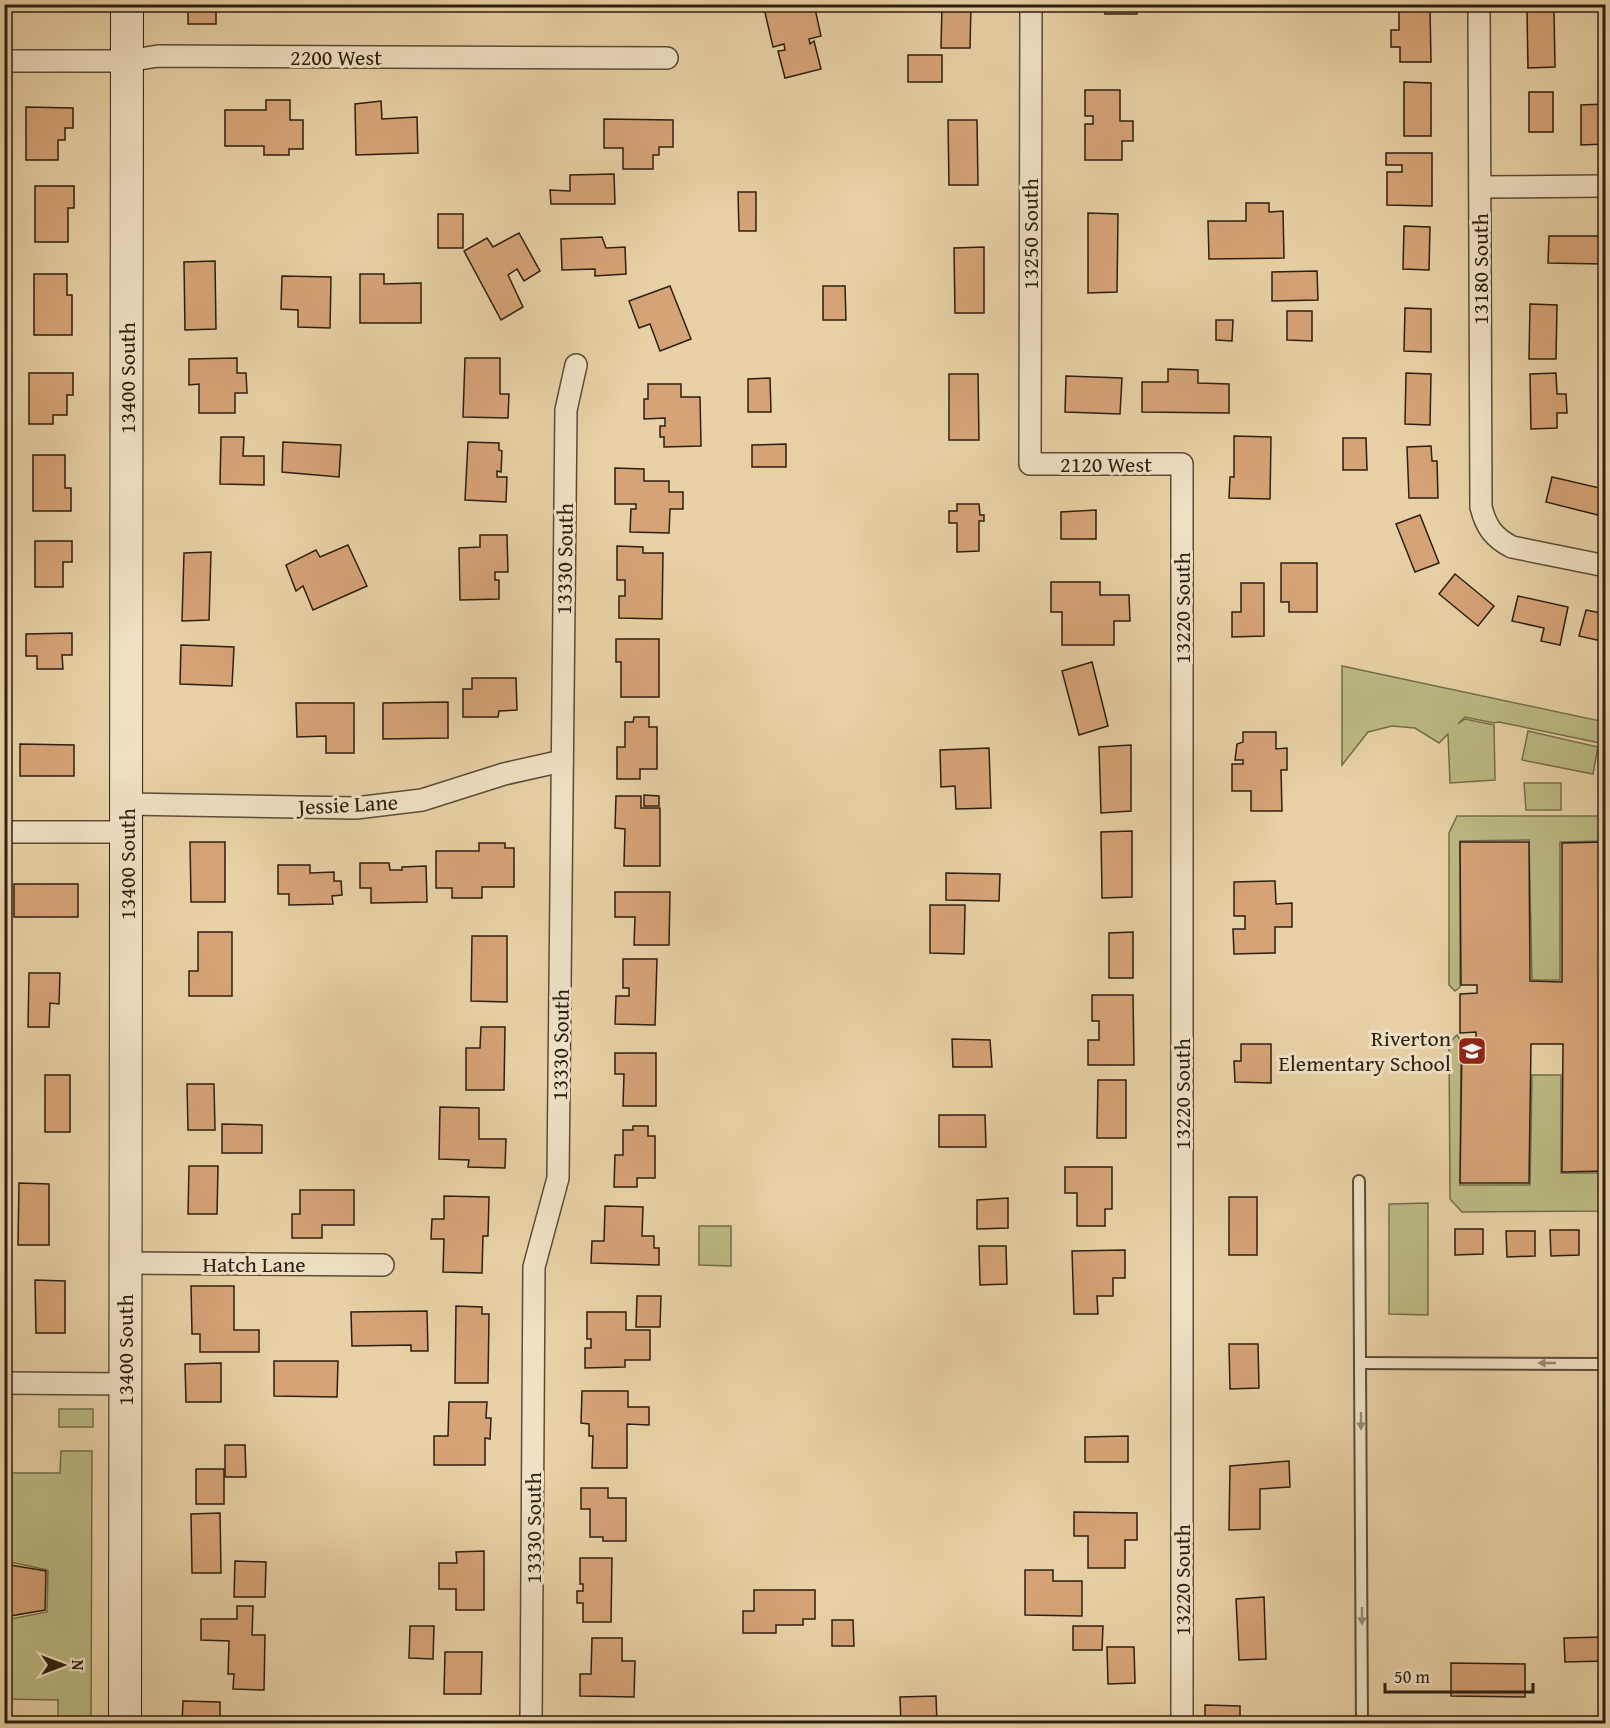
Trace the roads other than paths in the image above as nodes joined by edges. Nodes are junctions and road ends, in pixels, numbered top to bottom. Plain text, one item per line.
1 (127, 4) edge
2 (1031, 4) edge
3 (1479, 4) edge
4 (667, 58) dead end
5 (4, 60) edge
6 (127, 61) junction
7 (1605, 186) edge
8 (1480, 187) junction
9 (576, 365) dead end
10 (1030, 464) joint
11 (1182, 464) joint
12 (1605, 566) edge
13 (562, 761) junction
14 (127, 818) junction
15 (4, 832) edge
16 (1359, 1181) dead end
17 (125, 1263) junction
18 (383, 1265) dead end
19 (1360, 1363) junction
20 (1605, 1364) edge
21 (4, 1383) edge
22 (125, 1384) junction
23 (125, 1724) edge
24 (531, 1724) edge
25 (1182, 1724) edge
26 (1362, 1724) edge

1 - 6 street, 13400 South
2 - 10 street, 13250 South
3 - 8 street, 13180 South
4 - 6 street, 2200 West
5 - 6 street, 2200 West
6 - 14 street, 13400 South
7 - 8 street
8 - 12 street, 13180 South
9 - 13 street, 13330 South
10 - 11 street, 2120 West
11 - 25 street, 13220 South
13 - 14 street, Jessie Lane
13 - 24 street, 13330 South
14 - 15 street, Jessie Lane
14 - 17 street, 13400 South
16 - 19 lane
17 - 18 street, Hatch Lane
17 - 22 street, 13400 South
20 -> 19 lane
19 -> 26 lane
21 - 22 street
22 - 23 street, 13400 South

